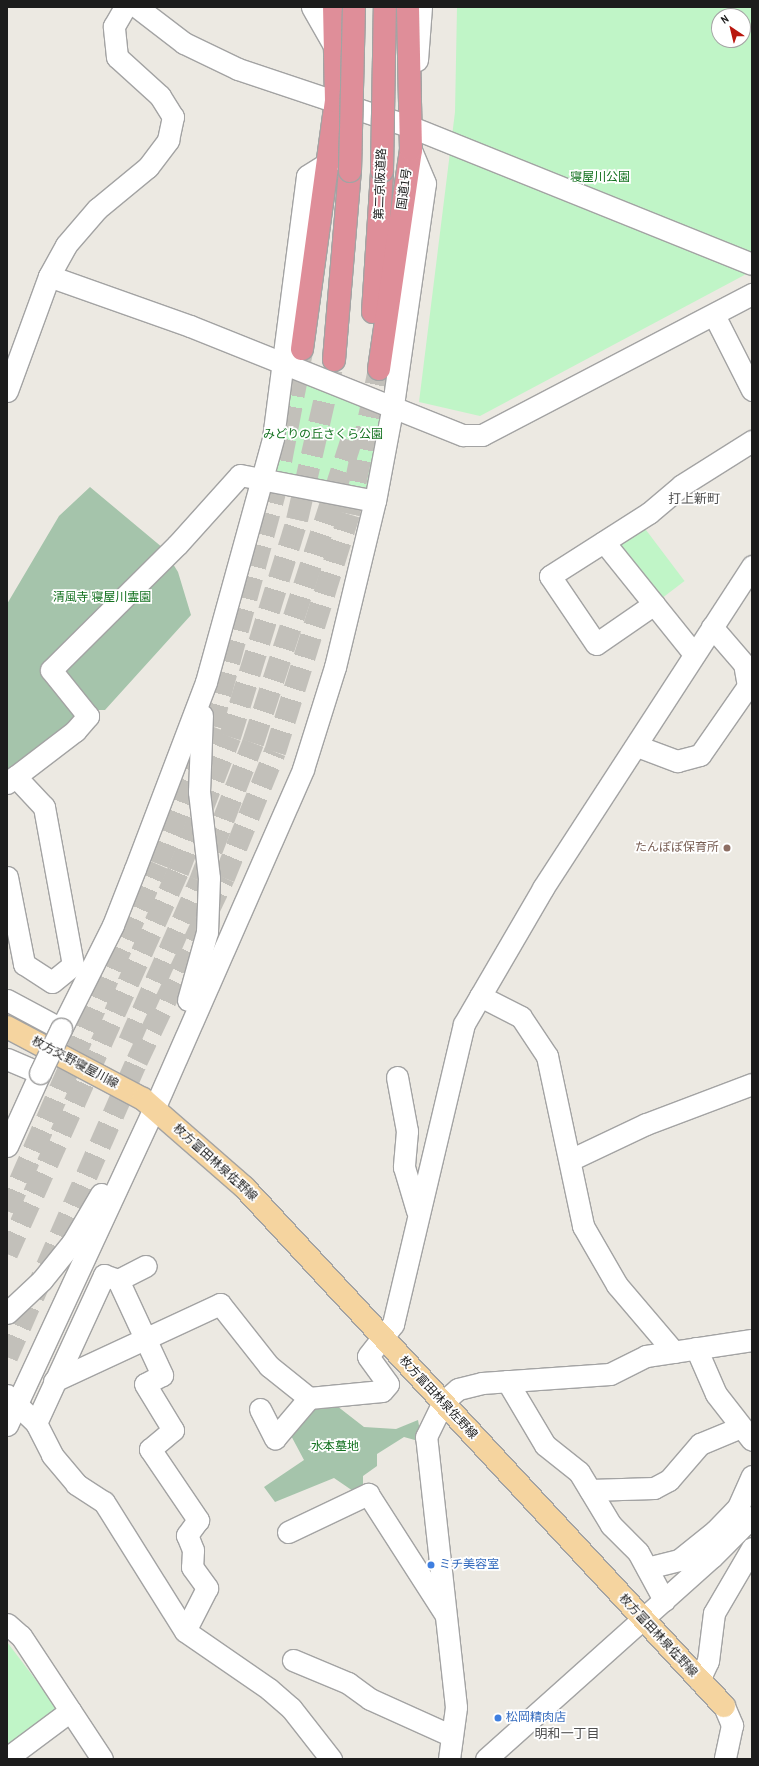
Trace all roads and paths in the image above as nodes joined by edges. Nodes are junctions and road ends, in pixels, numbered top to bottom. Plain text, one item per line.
1 (125, 7) edge
2 (137, 7) edge
3 (312, 7) edge
4 (334, 7) edge
5 (354, 7) edge
6 (385, 7) edge
7 (408, 7) edge
8 (421, 7) edge
9 (336, 48) junction
10 (409, 80) junction
11 (336, 101) junction
12 (411, 127) junction
13 (411, 150) junction
14 (329, 162) junction
15 (752, 264) edge
16 (49, 276) junction
17 (752, 294) edge
18 (714, 315) junction
19 (302, 349) tunnel mouth
20 (334, 360) tunnel mouth
21 (285, 365) junction
22 (373, 365) joint
23 (752, 390) edge
24 (7, 391) edge
25 (393, 405) junction
26 (752, 441) edge
27 (262, 481) junction
28 (375, 501) junction
29 (604, 542) junction
30 (752, 566) edge
31 (654, 604) junction
32 (712, 627) junction
33 (694, 654) junction
34 (206, 682) junction
35 (637, 746) junction
36 (11, 780) edge
37 (7, 877) edge
38 (480, 996) junction
39 (7, 1000) edge
40 (7, 1027) edge
41 (61, 1029) junction
42 (7, 1059) edge
43 (40, 1074) junction
44 (398, 1077) dead end
45 (752, 1084) edge
46 (149, 1104) junction
47 (7, 1146) edge
48 (570, 1160) junction
49 (417, 1212) junction
50 (146, 1266) dead end
51 (118, 1280) junction
52 (7, 1313) edge
53 (752, 1328) edge
54 (383, 1338) junction
55 (144, 1339) junction
56 (752, 1340) edge
57 (699, 1347) junction
58 (674, 1352) junction
59 (54, 1381) junction
60 (507, 1382) junction
61 (309, 1398) junction
62 (12, 1399) edge
63 (443, 1402) junction
64 (260, 1408) dead end
65 (36, 1423) junction
66 (7, 1425) edge
67 (747, 1433) edge
68 (752, 1476) edge
69 (590, 1490) junction
70 (752, 1516) edge
71 (288, 1532) dead end
72 (752, 1548) edge
73 (647, 1568) junction
74 (664, 1600) junction
75 (448, 1620) junction
76 (642, 1620) junction
77 (7, 1624) edge
78 (185, 1631) junction
79 (292, 1660) dead end
80 (699, 1680) junction
81 (724, 1706) joint
82 (70, 1711) junction
83 (452, 1736) junction
84 (507, 1750) edge
85 (9, 1757) edge
86 (328, 1758) edge
87 (102, 1759) edge
88 (449, 1759) edge
89 (486, 1759) edge
90 (724, 1759) edge

1 - 16 street
2 - 11 street
3 - 9 street
4 - 9 highway
5 - 20 highway, bridge
6 - 22 highway, 第二京阪道路, bridge
7 - 10 highway, 国道1号
8 - 10 street
9 - 11 highway
10 - 12 highway, 国道1号
11 - 12 street
11 - 14 highway
12 - 13 highway, 国道1号
12 - 15 street
13 - 22 highway, 国道1号
13 - 25 street
14 - 19 highway
14 - 21 street
16 - 21 street
16 - 24 street
17 - 18 street
18 - 23 street
18 - 25 street
21 - 25 street
21 - 27 street
25 - 28 street
26 - 29 street
27 - 28 street
27 - 34 street
27 - 36 street
28 - 46 street
29 - 31 street
29 - 31 street
30 - 32 street
31 - 33 street
32 - 33 street
32 - 35 street
33 - 35 street
34 - 41 street
34 - 46 street
35 - 38 street
36 - 37 street
38 - 48 street
38 - 49 street
39 - 41 street
40 - 46 main road, 枚方交野寝屋川線
41 - 43 street, bridge
42 - 43 street
43 - 47 street
44 - 49 street
45 - 48 street
46 - 52 street
46 - 54 main road, 枚方富田林泉佐野線
46 - 62 street
48 - 58 street
49 - 54 street
50 - 51 street
51 - 55 street
51 - 59 street
53 - 57 street
54 - 61 street
54 - 63 main road, 枚方富田林泉佐野線
55 - 59 street
55 - 61 street
55 - 78 street
56 - 57 street
57 - 58 street
57 - 67 street
58 - 60 street
59 - 65 street
60 - 63 street
60 - 69 street
61 - 64 street
62 - 65 street
62 - 66 street
63 - 75 street
63 - 76 main road, 枚方富田林泉佐野線
65 - 78 street
67 - 69 street
68 - 73 street
69 - 73 street
70 - 74 street
71 - 75 street
72 - 80 street
73 - 74 street
74 - 76 street
75 - 83 street
76 - 80 main road, 枚方富田林泉佐野線
76 - 84 street
77 - 82 street
78 - 86 street
79 - 83 street
80 - 81 main road, 枚方富田林泉佐野線
81 - 90 street
82 - 85 street
82 - 87 street
83 - 88 street
84 - 89 street

